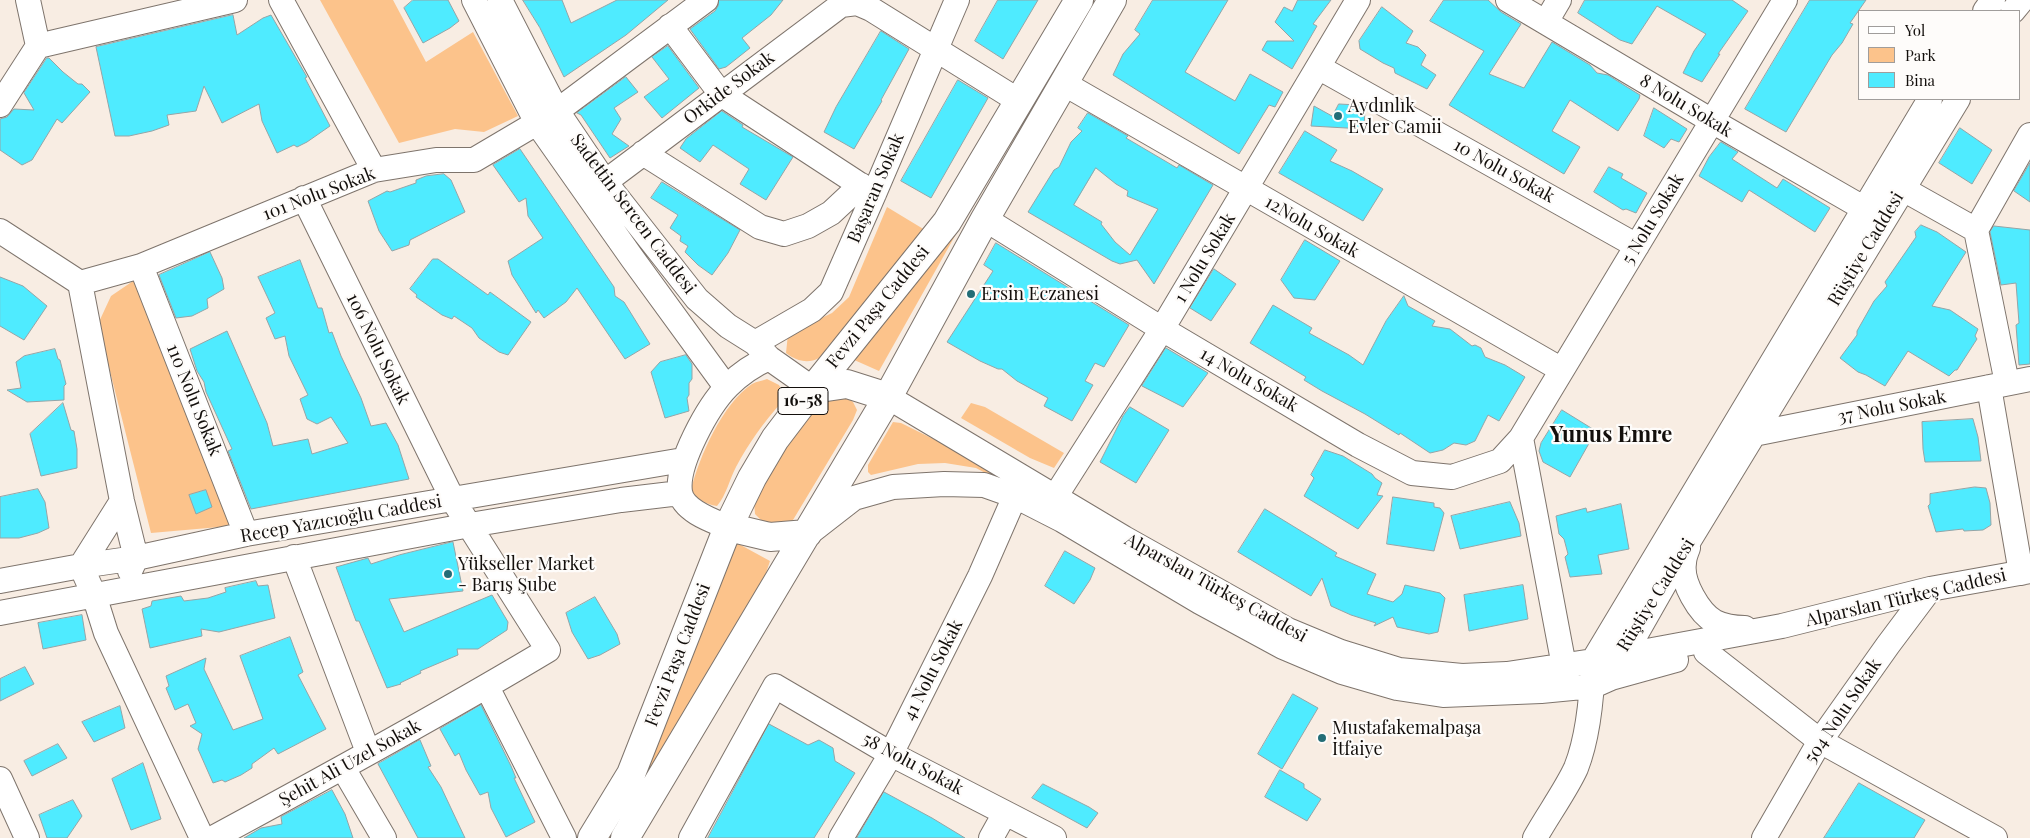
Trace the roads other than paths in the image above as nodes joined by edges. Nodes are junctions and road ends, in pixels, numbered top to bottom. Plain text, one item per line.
1 (28, 0) edge
2 (236, 0) edge
3 (281, 0) edge
4 (474, 0) edge
5 (500, 0) edge
6 (706, 0) edge
7 (957, 0) edge
8 (1079, 0) edge
9 (1112, 0) edge
10 (1358, 0) edge
11 (1508, 0) edge
12 (1559, 0) edge
13 (1785, 0) edge
14 (2022, 0) edge
15 (2014, 10) edge
16 (679, 14) edge
17 (1546, 22) junction
18 (38, 46) junction
19 (935, 49) junction
20 (1318, 67) junction
21 (1063, 83) junction
22 (721, 94) junction
23 (1929, 100) edge
24 (1957, 100) edge
25 (1019, 101) junction
26 (0, 105) edge
27 (547, 117) junction
28 (1712, 121) junction
29 (2030, 135) edge
30 (643, 153) junction
31 (374, 170) junction
32 (605, 182) junction
33 (1246, 188) junction
34 (1903, 189) junction
35 (867, 190) junction
36 (304, 198) junction
37 (1865, 209) junction
38 (985, 219) junction
39 (1976, 230) junction
40 (0, 231) edge
41 (1637, 246) junction
42 (141, 266) junction
43 (80, 283) junction
44 (1162, 329) junction
45 (762, 350) junction
46 (1562, 370) junction
47 (2030, 379) edge
48 (1998, 385) junction
49 (726, 387) junction
50 (812, 389) junction
51 (888, 397) junction
52 (1754, 434) junction
53 (1521, 438) junction
54 (683, 460) junction
55 (680, 493) junction
56 (1015, 496) junction
57 (452, 500) junction
58 (122, 501) junction
59 (1054, 509) junction
60 (470, 525) junction
61 (728, 527) junction
62 (246, 534) junction
63 (808, 534) junction
64 (1690, 539) junction
65 (294, 557) junction
66 (136, 558) junction
67 (81, 566) junction
68 (2026, 572) edge
69 (0, 581) edge
70 (120, 590) junction
71 (1930, 590) junction
72 (94, 595) junction
73 (0, 613) edge
74 (1782, 626) junction
75 (106, 633) junction
76 (1706, 652) junction
77 (1618, 657) junction
78 (1593, 661) junction
79 (1564, 666) junction
80 (1593, 686) junction
81 (487, 687) junction
82 (1820, 740) junction
83 (368, 752) junction
84 (890, 754) junction
85 (343, 768) junction
86 (0, 779) edge
87 (1006, 813) junction
88 (28, 838) edge
89 (202, 838) edge
90 (213, 838) edge
91 (384, 838) edge
92 (564, 838) edge
93 (592, 838) edge
94 (625, 838) edge
95 (691, 838) edge
96 (841, 838) edge
97 (991, 838) edge
98 (1054, 838) edge
99 (1535, 838) edge
100 (1764, 838) edge
101 (1995, 838) edge

1 - 18 street
2 - 18 street
3 - 31 street
4 - 27 street, Sadettin Sercen Caddesi
5 - 27 street, Sadettin Sercen Caddesi
6 - 16 street, 101 Nolu Sokak
7 - 19 street, Başaran Sokak
8 - 25 main road, Fevzi Paşa Caddesi / 16-58
9 - 21 main road, Fevzi Paşa Caddesi
10 - 20 street, 1 Nolu Sokak
11 - 17 street, 8 Nolu Sokak
12 - 17 street
13 - 28 street, 5 Nolu Sokak
14 - 15 street
16 - 22 street
16 - 27 street, 101 Nolu Sokak
17 - 28 street, 8 Nolu Sokak
18 - 26 street
19 - 22 street, Orkide Sokak
19 - 25 street
19 - 35 street, Başaran Sokak
20 - 33 street, 1 Nolu Sokak
20 - 41 street, 10 Nolu Sokak
21 - 33 street, 12Nolu Sokak
21 - 38 main road, Fevzi Paşa Caddesi
22 - 30 street, Orkide Sokak
22 - 35 street
23 - 37 street, Rüştiye Caddesi
24 - 34 street, Rüştiye Caddesi
25 - 50 main road, Fevzi Paşa Caddesi / 16-58
27 - 31 street, 101 Nolu Sokak
27 - 32 street, Sadettin Sercen Caddesi
27 - 49 street, Sadettin Sercen Caddesi
28 - 37 street, 8 Nolu Sokak
28 - 41 street, 5 Nolu Sokak
29 - 39 street
30 - 32 street, Orkide Sokak
30 - 35 street
31 - 36 street, 101 Nolu Sokak
32 - 45 street, Sadettin Sercen Caddesi
33 - 44 street, 1 Nolu Sokak
33 - 46 street, 12Nolu Sokak
34 - 39 street
34 - 52 street, Rüştiye Caddesi
35 - 45 street, Başaran Sokak
36 - 42 street, 101 Nolu Sokak
36 - 57 street, 106 Nolu Sokak
37 - 78 street, Rüştiye Caddesi
38 - 44 street, 14 Nolu Sokak
38 - 51 main road, Fevzi Paşa Caddesi
39 - 48 street
40 - 43 street
41 - 46 street, 5 Nolu Sokak
42 - 43 street, 101 Nolu Sokak
42 - 62 street, 110 Nolu Sokak
43 - 58 street
44 - 53 street, 14 Nolu Sokak
44 - 59 street, 1 Nolu Sokak
45 - 49 street, Başaran Sokak
45 - 50 street, Sadettin Sercen Caddesi
46 - 53 street, 5 Nolu Sokak
47 - 48 street, 37 Nolu Sokak
48 - 52 street, 37 Nolu Sokak
48 - 68 street
49 - 54 street, Başaran Sokak
50 - 51 main road
50 - 61 main road, Fevzi Paşa Caddesi / 16-58
51 - 59 street, Alparslan Türkeş Caddesi
51 - 63 main road, Fevzi Paşa Caddesi
52 - 64 street, Rüştiye Caddesi
53 - 79 street
54 - 55 street
54 - 57 street, Recep Yazıcıoğlu Caddesi
55 - 60 street, Recep Yazıcıoğlu Caddesi
55 - 61 street
56 - 59 street
56 - 63 street
56 - 84 street, 41 Nolu Sokak
57 - 60 street, 106 Nolu Sokak
57 - 62 street, Recep Yazıcıoğlu Caddesi
58 - 66 street
58 - 67 street
59 - 79 street, Alparslan Türkeş Caddesi
59 - 80 street, Alparslan Türkeş Caddesi
60 - 65 street, Recep Yazıcıoğlu Caddesi
60 - 81 street, Şehit Ali Uzel Sokak
61 - 63 main road
61 - 93 main road, Fevzi Paşa Caddesi / 16-58
62 - 66 street, Recep Yazıcıoğlu Caddesi
63 - 94 main road, Fevzi Paşa Caddesi
64 - 74 street
64 - 77 street, Rüştiye Caddesi
65 - 70 street, Recep Yazıcıoğlu Caddesi
65 - 83 street
66 - 67 street, Recep Yazıcıoğlu Caddesi
66 - 70 street
67 - 69 street, Recep Yazıcıoğlu Caddesi
67 - 72 street
68 - 71 street, Alparslan Türkeş Caddesi
70 - 72 street, Recep Yazıcıoğlu Caddesi
70 - 75 street
71 - 74 street, Alparslan Türkeş Caddesi
71 - 82 street, 504 Nolu Sokak
72 - 73 street, Recep Yazıcıoğlu Caddesi
72 - 75 street
74 - 76 street, Alparslan Türkeş Caddesi
74 - 77 street, Alparslan Türkeş Caddesi
75 - 89 street
76 - 80 street, Alparslan Türkeş Caddesi
76 - 82 street
77 - 78 street, Alparslan Türkeş Caddesi
77 - 80 street, Rüştiye Caddesi
78 - 79 street, Alparslan Türkeş Caddesi
78 - 80 street, Rüştiye Caddesi
80 - 99 street
81 - 83 street, Şehit Ali Uzel Sokak
81 - 92 street
82 - 100 street, 504 Nolu Sokak
82 - 101 street
83 - 85 street, Şehit Ali Uzel Sokak
84 - 87 street, 58 Nolu Sokak
84 - 95 street, 58 Nolu Sokak
84 - 96 street, 41 Nolu Sokak
85 - 90 street, Şehit Ali Uzel Sokak
85 - 91 street
86 - 88 street
87 - 97 street
87 - 98 street, 58 Nolu Sokak

